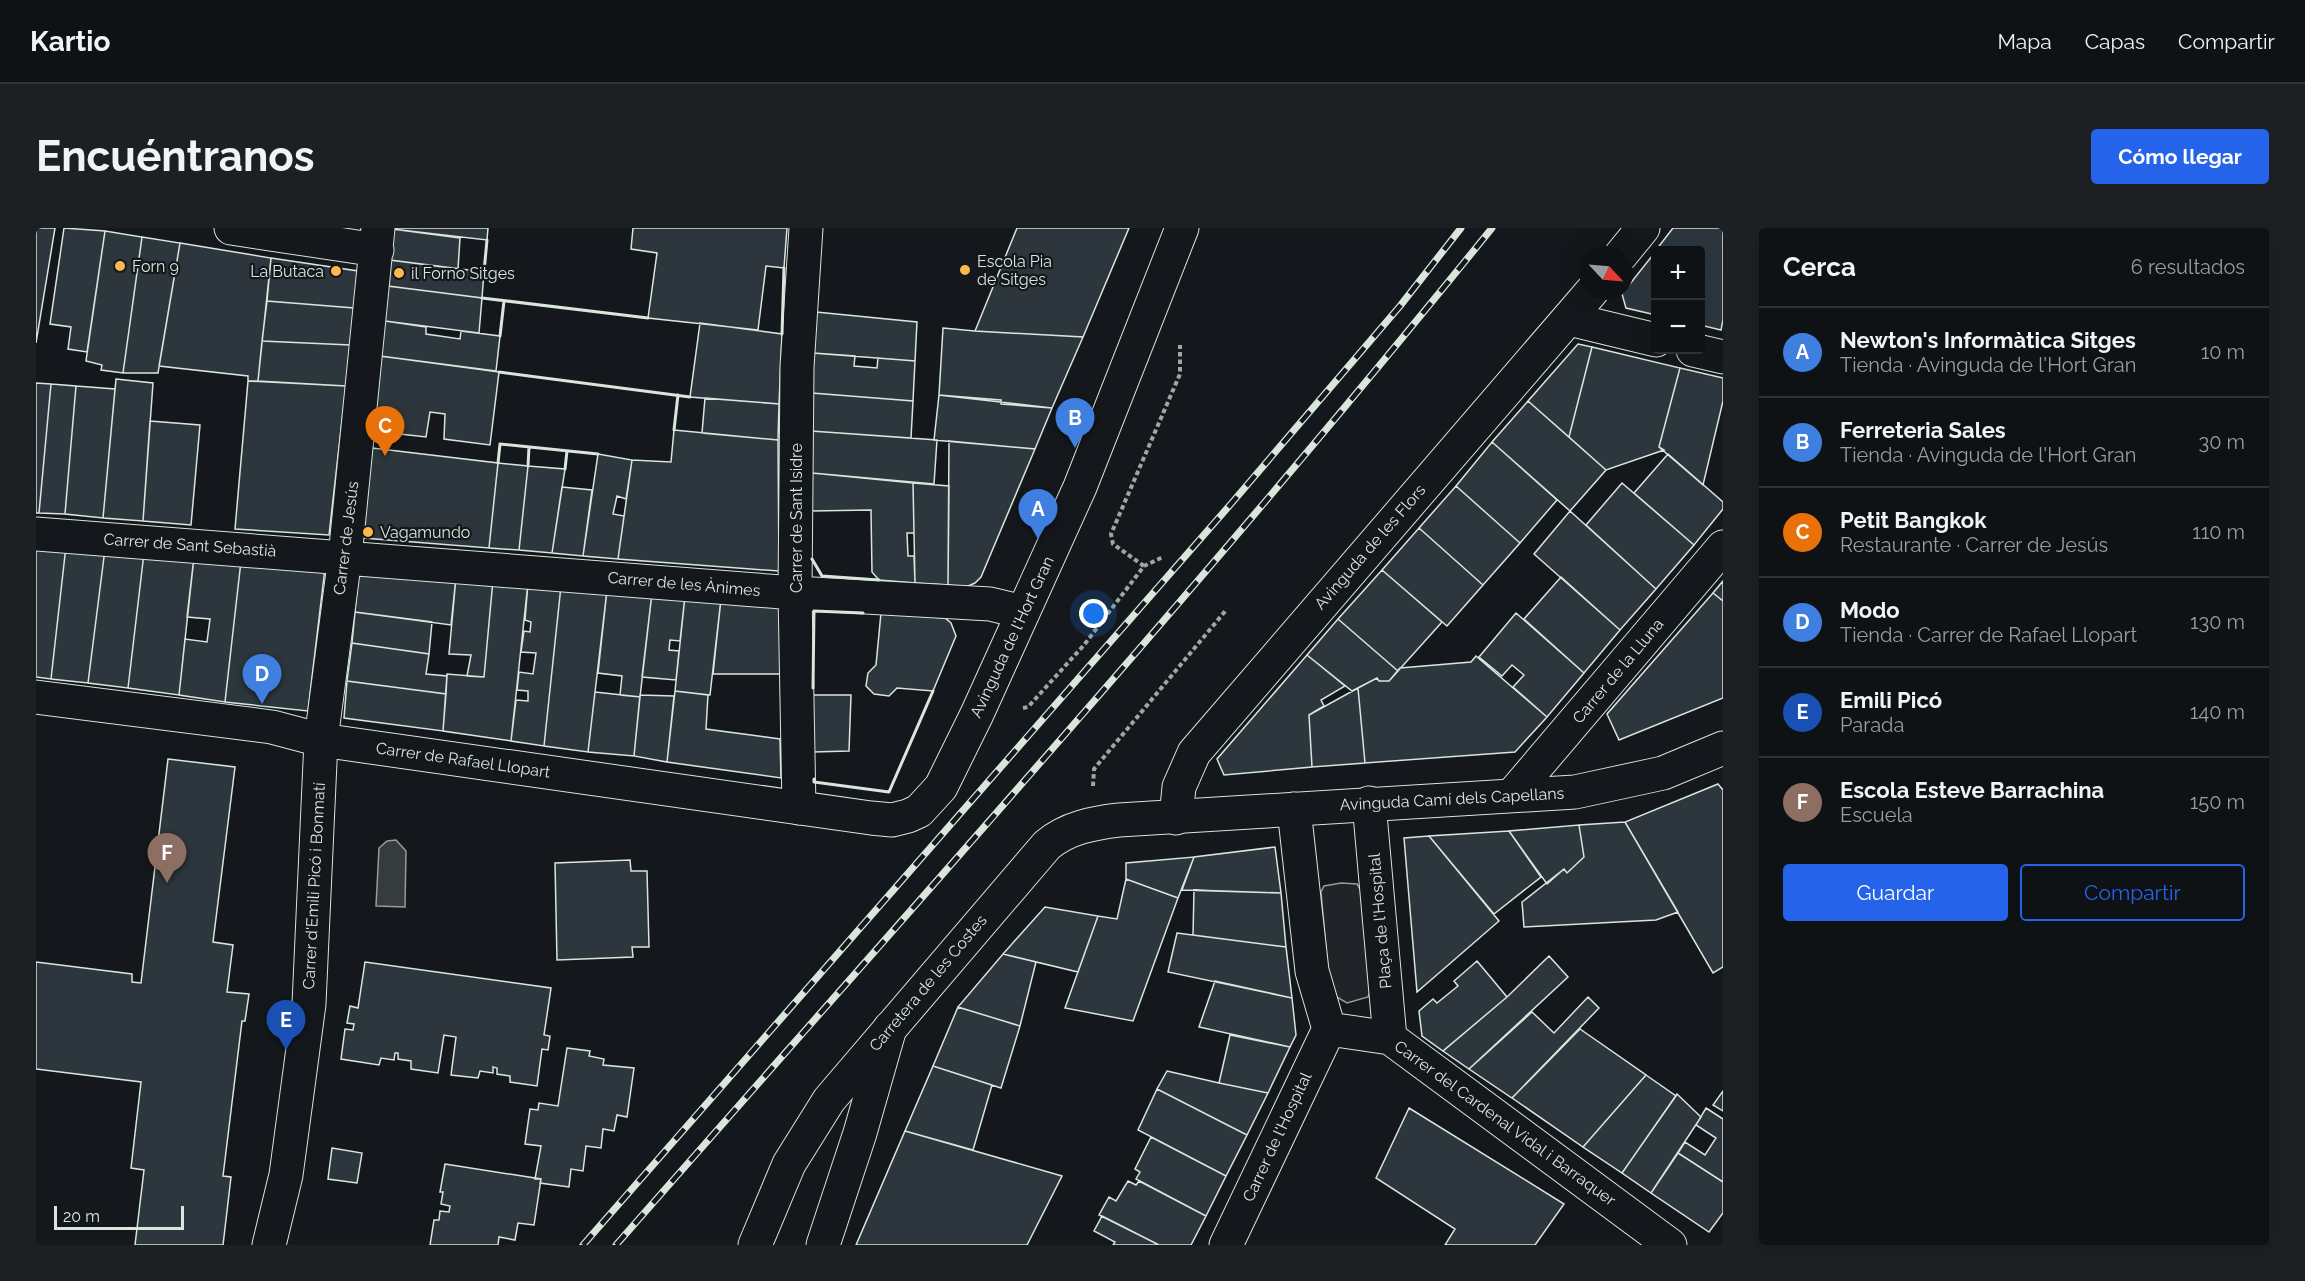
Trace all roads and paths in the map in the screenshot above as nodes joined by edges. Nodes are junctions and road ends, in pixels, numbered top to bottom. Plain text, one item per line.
1 (231, 228) edge
2 (806, 228) edge
3 (1182, 228) edge
4 (1643, 228) edge
5 (378, 239) edge
6 (1628, 246) edge
7 (1585, 300) edge
8 (1569, 319) junction
9 (1651, 339) edge
10 (1705, 353) edge
11 (1723, 357) edge
12 (1179, 374) dead end
13 (36, 534) edge
14 (1723, 547) edge
15 (345, 557) junction
16 (1163, 557) dead end
17 (1144, 566) junction
18 (795, 593) junction
19 (1227, 609) dead end
20 (1023, 612) junction
21 (36, 697) edge
22 (1028, 707) dead end
23 (321, 740) junction
24 (1723, 748) edge
25 (1094, 769) dead end
26 (1513, 794) junction
27 (1370, 803) junction
28 (799, 808) junction
29 (1294, 809) junction
30 (1176, 818) junction
31 (892, 820) joint
32 (890, 1028) junction
33 (1329, 1029) junction
34 (1390, 1038) junction
35 (268, 1245) edge
36 (755, 1245) edge
37 (823, 1245) edge
38 (1226, 1245) edge
39 (1670, 1245) edge

1 - 5 street
2 - 18 street, Carrer de Sant Isidre
3 - 20 street, Avinguda de l'Hort Gran
4 - 6 street
5 - 15 street, Carrer de Jesús
7 - 8 street, Avinguda de les Flors
8 - 9 street
8 - 30 street, Avinguda de les Flors
10 - 11 street
12 - 17 path
13 - 15 street, Carrer de Sant Sebastià
14 - 26 street, Carrer de la Lluna
15 - 18 street, Carrer de les Ànimes
15 - 23 street, Carrer de Jesús
16 - 17 path
17 - 22 path
18 - 20 street, Carrer de les Ànimes
18 - 28 street, Carrer de Sant Isidre
19 - 25 path
20 - 31 street, Avinguda de l'Hort Gran
21 - 23 street, Carrer de Rafael Llopart
23 - 28 street, Carrer de Rafael Llopart
23 - 35 street, Carrer d'Emili Picó i Bonmatí
24 - 26 street, Avinguda Camí dels Capellans
26 - 27 street, Avinguda Camí dels Capellans
27 - 29 street, Avinguda Camí dels Capellans
27 - 34 street, Plaça de l'Hospital
28 - 31 street, Carrer de Rafael Llopart
29 - 30 street, Avinguda Camí dels Capellans
29 - 33 street
30 - 32 street, Carretera de les Costes
32 - 36 street, Carretera de les Costes
32 - 37 street
33 - 34 street, Carrer del Cardenal Vidal i Barraquer
33 - 38 street, Carrer de l'Hospital
34 - 39 street, Carrer del Cardenal Vidal i Barraquer

